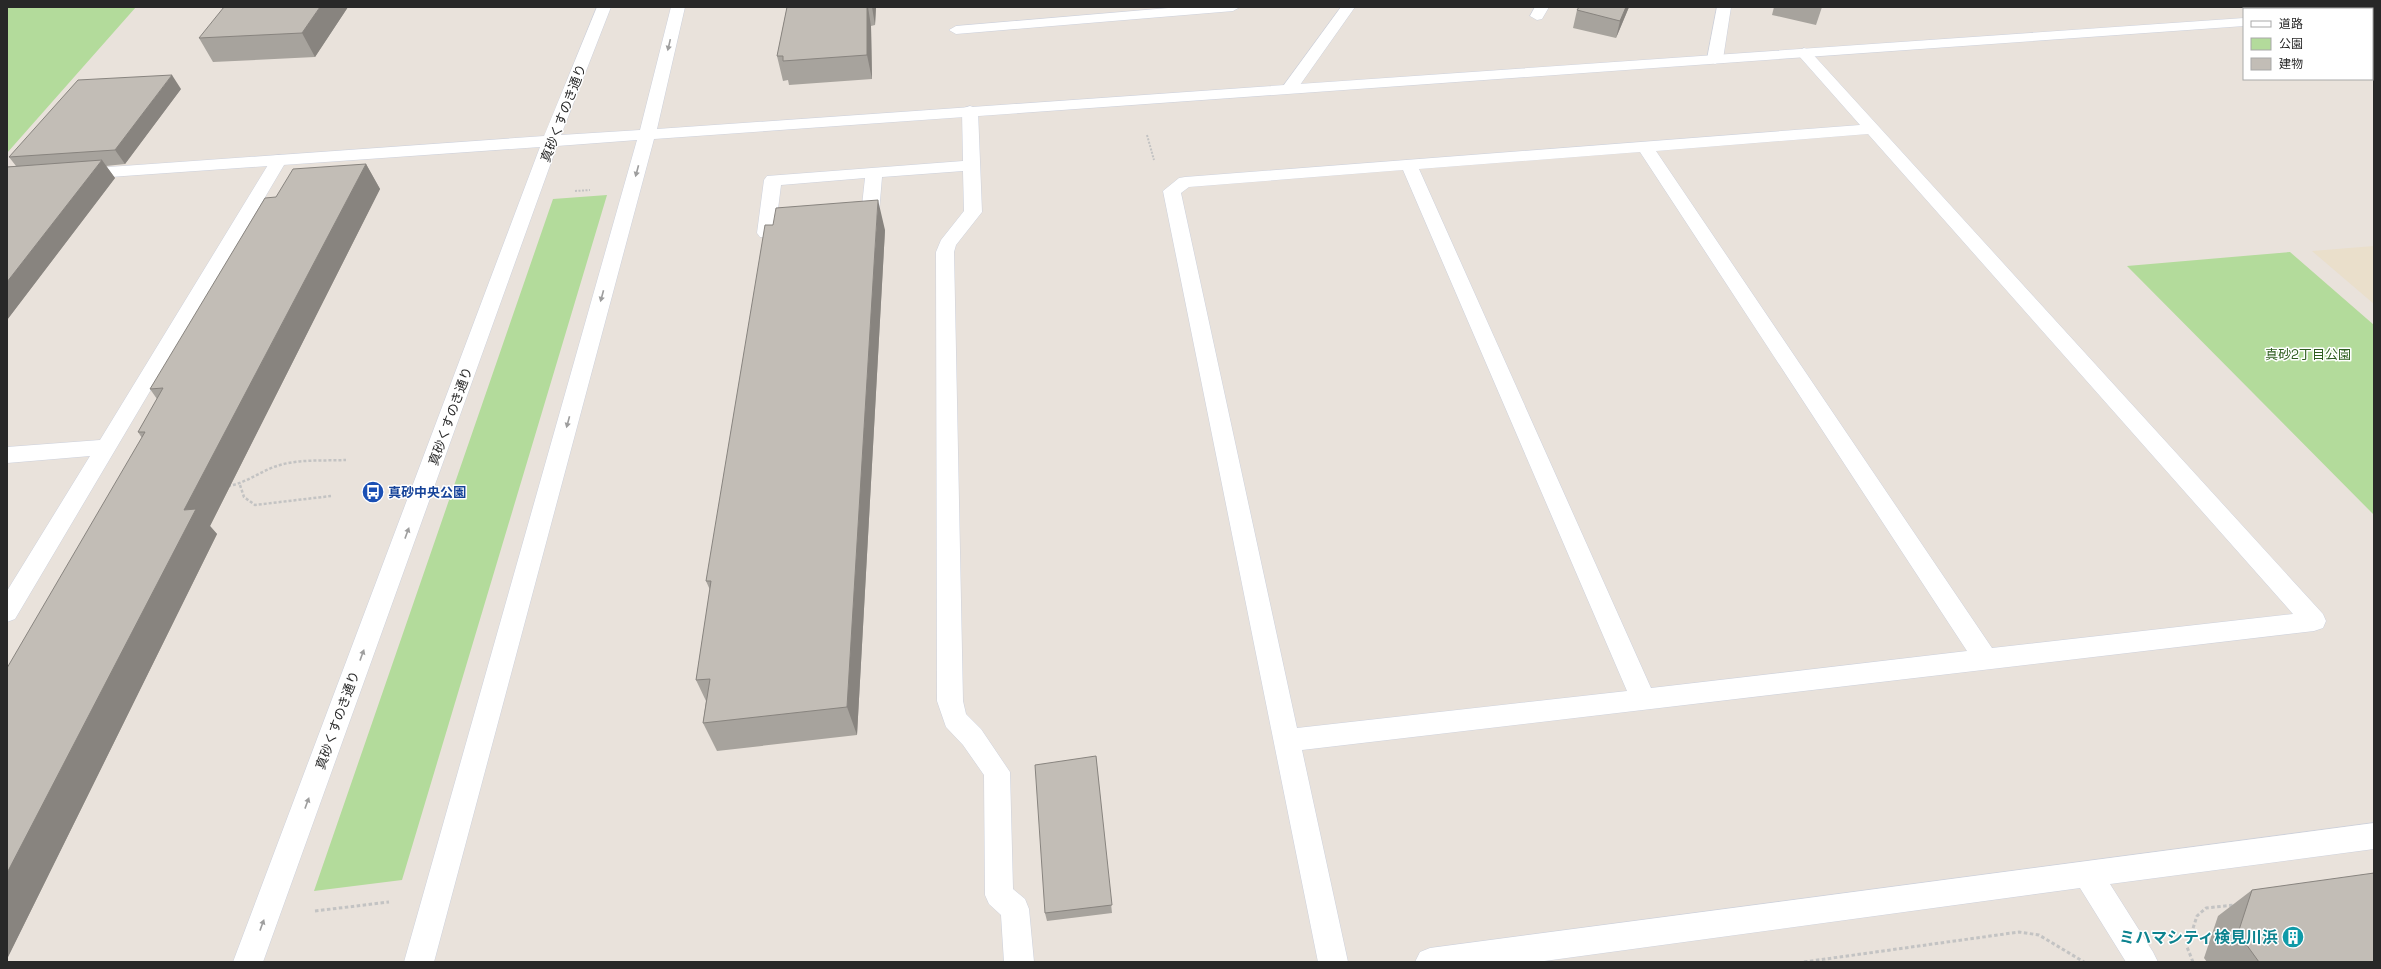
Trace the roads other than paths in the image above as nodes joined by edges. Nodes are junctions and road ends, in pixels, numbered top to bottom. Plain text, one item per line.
1 (604, 7) edge
2 (678, 7) edge
3 (1233, 7) edge
4 (1348, 7) edge
5 (1724, 7) edge
6 (2243, 22) edge
7 (956, 30) dead end
8 (1804, 53) junction
9 (1715, 59) junction
10 (1289, 89) junction
11 (970, 111) junction
12 (1872, 129) junction
13 (647, 134) junction
14 (551, 140) junction
15 (1645, 147) junction
16 (279, 160) junction
17 (972, 165) junction
18 (1409, 166) junction
19 (874, 172) junction
20 (62, 176) edge
21 (869, 224) edge
22 (766, 232) edge
23 (106, 447) junction
24 (7, 455) edge
25 (7, 612) edge
26 (1986, 659) junction
27 (1643, 699) junction
28 (1286, 741) junction
29 (2374, 836) edge
30 (2087, 874) junction
31 (248, 962) edge
32 (419, 962) edge
33 (1018, 962) edge
34 (1333, 962) edge
35 (1430, 962) edge
36 (2143, 962) edge

1 - 14 street, 真砂くすのき通り
2 -> 13 street
3 - 7 street
4 - 10 street
5 - 9 street
6 - 8 street
8 - 9 street
8 - 12 street
9 - 10 street
10 - 11 street
11 - 13 street
11 - 17 street
12 - 15 street
12 - 26 street
13 - 14 street
13 -> 32 street
14 - 16 street
31 -> 14 street, 真砂くすのき通り
15 - 18 street
15 - 26 street
16 - 20 street
16 - 23 street
17 - 19 street
17 - 33 street
18 - 27 street
18 - 28 street
19 - 21 street
19 - 22 street
23 - 24 street
23 - 25 street
26 - 27 street
27 - 28 street
28 - 34 street
29 - 30 street
30 - 35 street
30 - 36 street

